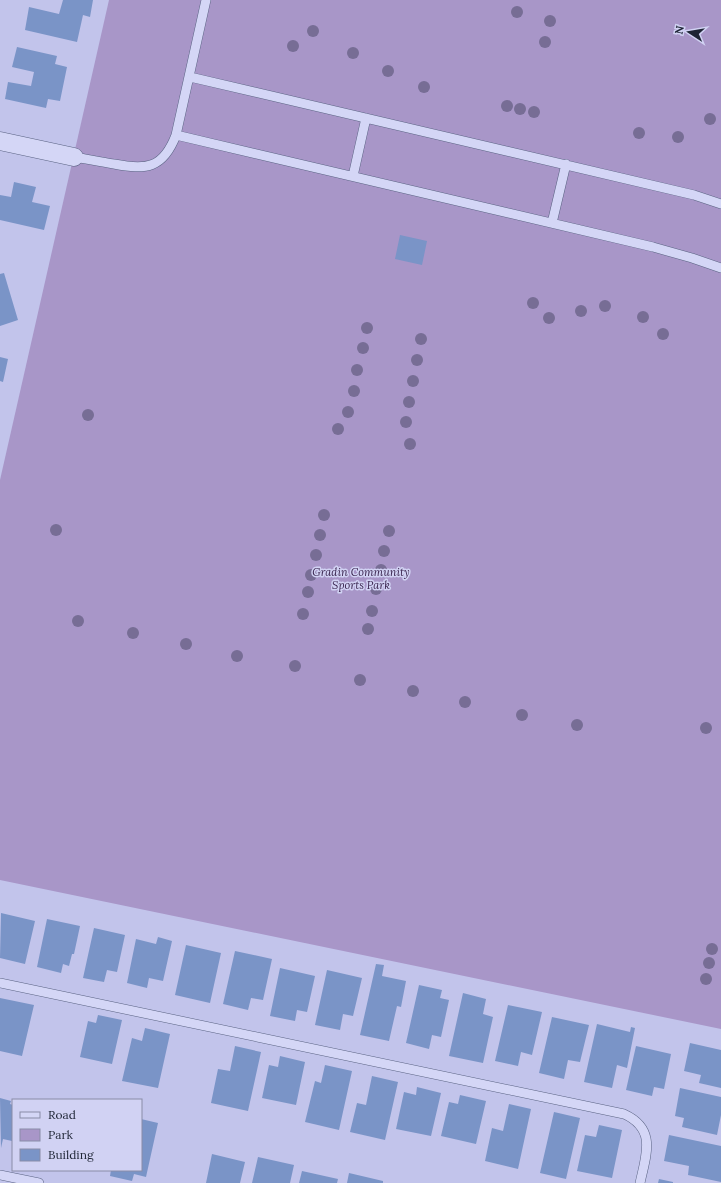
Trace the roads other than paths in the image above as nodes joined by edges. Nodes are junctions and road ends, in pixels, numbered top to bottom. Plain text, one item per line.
1 (206, 0) edge
2 (190, 78) junction
3 (366, 118) junction
4 (176, 135) junction
5 (0, 141) edge
6 (74, 157) joint
7 (566, 164) junction
8 (352, 176) junction
9 (721, 204) edge
10 (552, 223) junction
11 (721, 268) edge
12 (0, 983) edge
13 (0, 1175) edge
14 (39, 1183) edge
15 (640, 1183) edge

1 - 2 lane
2 - 3 lane
2 - 4 lane
3 - 7 lane
3 - 8 lane
4 - 6 lane
4 - 8 lane
5 - 6 street
7 - 9 lane
7 - 10 lane
8 - 10 lane
10 - 11 lane
12 - 15 lane
13 - 14 lane

